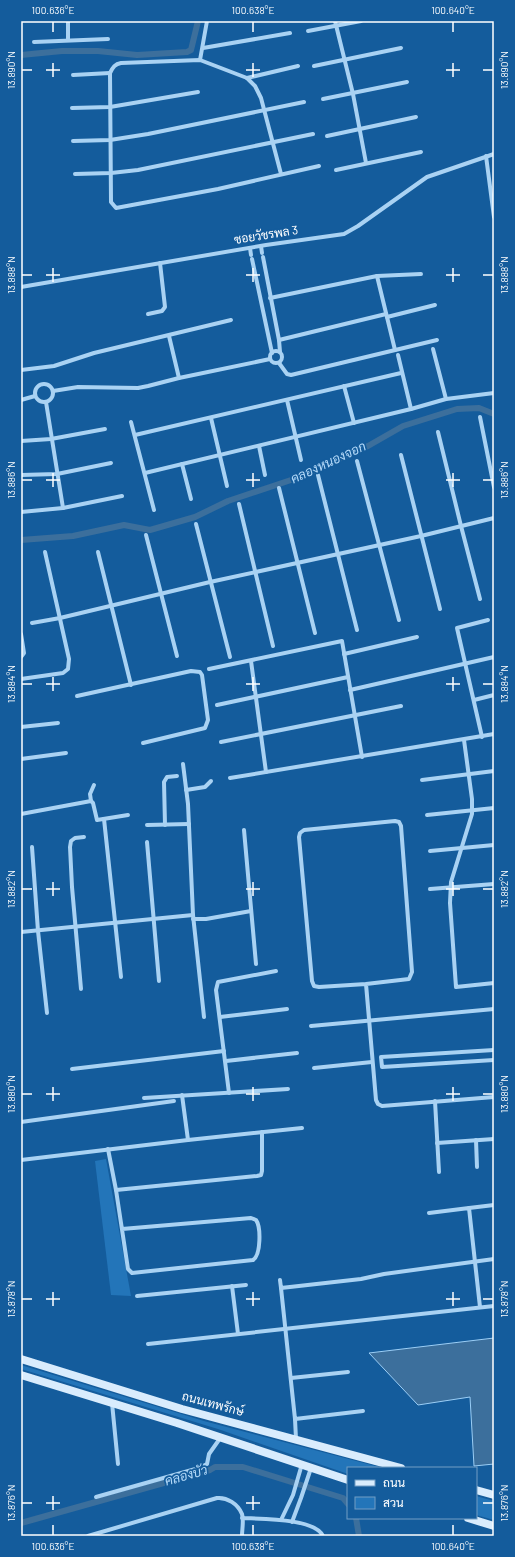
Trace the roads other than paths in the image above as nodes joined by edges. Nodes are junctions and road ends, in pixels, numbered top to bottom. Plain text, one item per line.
1 (68, 21) edge
2 (207, 21) edge
3 (361, 21) edge
4 (336, 23) edge
5 (308, 31) dead end
6 (290, 32) dead end
7 (108, 39) dead end
8 (68, 40) junction
9 (34, 42) dead end
10 (203, 48) junction
11 (401, 48) dead end
12 (200, 60) junction
13 (344, 60) junction
14 (298, 66) dead end
15 (314, 66) dead end
16 (110, 73) junction
17 (73, 74) dead end
18 (247, 78) junction
19 (407, 82) dead end
20 (198, 92) dead end
21 (353, 94) junction
22 (323, 100) dead end
23 (304, 102) dead end
24 (110, 107) junction
25 (72, 108) dead end
26 (265, 111) junction
27 (416, 117) dead end
28 (359, 128) junction
29 (312, 134) dead end
30 (327, 136) dead end
31 (110, 140) junction
32 (73, 141) dead end
33 (274, 143) junction
34 (420, 152) dead end
35 (494, 154) edge
36 (486, 156) junction
37 (366, 163) junction
38 (319, 166) dead end
39 (336, 170) dead end
40 (111, 173) junction
41 (74, 174) dead end
42 (281, 174) junction
43 (494, 217) edge
44 (261, 246) junction
45 (250, 248) junction
46 (160, 263) junction
47 (264, 265) junction
48 (254, 267) junction
49 (421, 274) dead end
50 (377, 276) junction
51 (21, 287) edge
52 (270, 298) junction
53 (435, 305) dead end
54 (148, 314) dead end
55 (387, 316) junction
56 (231, 320) dead end
57 (169, 336) junction
58 (279, 340) junction
59 (437, 340) dead end
60 (433, 349) dead end
61 (395, 350) junction
62 (280, 352) junction
63 (272, 353) junction
64 (398, 355) dead end
65 (270, 359) junction
66 (279, 363) junction
67 (21, 370) edge
68 (401, 373) junction
69 (179, 378) junction
70 (344, 386) junction
71 (53, 391) junction
72 (494, 393) edge
73 (35, 396) junction
74 (446, 399) junction
75 (21, 400) edge
76 (287, 400) junction
77 (46, 402) junction
78 (411, 410) junction
79 (480, 417) dead end
80 (211, 418) junction
81 (131, 422) dead end
82 (354, 423) junction
83 (105, 429) dead end
84 (438, 432) dead end
85 (135, 434) junction
86 (296, 437) junction
87 (51, 439) junction
88 (21, 441) edge
89 (258, 446) junction
90 (220, 455) junction
91 (401, 455) dead end
92 (301, 460) dead end
93 (357, 462) dead end
94 (111, 463) dead end
95 (182, 464) junction
96 (145, 473) junction
97 (57, 474) junction
98 (21, 475) edge
99 (265, 475) dead end
100 (318, 475) dead end
101 (227, 486) dead end
102 (279, 488) dead end
103 (494, 488) edge
104 (122, 496) dead end
105 (191, 499) dead end
106 (239, 504) dead end
107 (63, 508) junction
108 (154, 510) dead end
109 (21, 512) edge
110 (494, 518) edge
111 (196, 524) dead end
112 (461, 526) junction
113 (146, 535) dead end
114 (421, 536) junction
115 (379, 545) junction
116 (45, 552) dead end
117 (98, 552) dead end
118 (338, 554) junction
119 (296, 562) junction
120 (255, 571) junction
121 (210, 582) junction
122 (161, 593) junction
123 (480, 600) dead end
124 (111, 606) junction
125 (440, 609) dead end
126 (60, 618) junction
127 (398, 620) dead end
128 (488, 620) dead end
129 (32, 623) dead end
130 (356, 630) dead end
131 (315, 633) dead end
132 (21, 634) edge
133 (417, 637) dead end
134 (273, 646) dead end
135 (344, 654) junction
136 (177, 656) dead end
137 (21, 657) edge
138 (230, 657) dead end
139 (494, 657) edge
140 (251, 661) junction
141 (465, 663) junction
142 (209, 670) dead end
143 (348, 677) junction
144 (21, 679) edge
145 (130, 685) junction
146 (350, 690) junction
147 (494, 695) edge
148 (77, 696) dead end
149 (256, 697) junction
150 (474, 700) junction
151 (217, 705) dead end
152 (401, 706) dead end
153 (354, 715) junction
154 (58, 722) dead end
155 (21, 728) edge
156 (261, 734) junction
157 (494, 734) edge
158 (482, 737) junction
159 (464, 740) junction
160 (221, 742) dead end
161 (143, 743) dead end
162 (66, 753) dead end
163 (362, 757) junction
164 (21, 759) edge
165 (183, 764) dead end
166 (494, 771) edge
167 (266, 772) junction
168 (469, 775) junction
169 (177, 776) dead end
170 (230, 778) dead end
171 (422, 780) dead end
172 (211, 781) dead end
173 (94, 785) dead end
174 (186, 790) junction
175 (90, 801) junction
176 (494, 808) edge
177 (472, 810) junction
178 (21, 814) edge
179 (427, 815) dead end
180 (128, 816) dead end
181 (104, 819) junction
182 (189, 824) junction
183 (165, 825) junction
184 (146, 826) dead end
185 (244, 830) dead end
186 (84, 837) dead end
187 (147, 842) dead end
188 (494, 845) edge
189 (32, 847) dead end
190 (461, 849) junction
191 (430, 851) dead end
192 (494, 884) edge
193 (451, 887) junction
194 (430, 889) dead end
195 (251, 912) junction
196 (193, 917) junction
197 (153, 919) junction
198 (115, 923) junction
199 (76, 928) junction
200 (38, 931) junction
201 (21, 932) edge
202 (256, 964) dead end
203 (276, 971) dead end
204 (121, 977) dead end
205 (159, 981) dead end
206 (366, 984) junction
207 (494, 984) edge
208 (81, 989) dead end
209 (287, 1009) dead end
210 (494, 1009) edge
211 (47, 1013) dead end
212 (204, 1016) dead end
213 (220, 1017) junction
214 (368, 1020) junction
215 (311, 1026) dead end
216 (494, 1050) edge
217 (224, 1051) junction
218 (469, 1052) junction
219 (297, 1053) dead end
220 (494, 1060) edge
221 (226, 1061) junction
222 (372, 1062) junction
223 (469, 1062) junction
224 (314, 1068) dead end
225 (72, 1069) dead end
226 (288, 1089) dead end
227 (229, 1093) junction
228 (182, 1095) junction
229 (494, 1097) edge
230 (144, 1098) dead end
231 (174, 1101) dead end
232 (435, 1102) junction
233 (21, 1122) edge
234 (302, 1128) dead end
235 (262, 1132) junction
236 (494, 1138) edge
237 (188, 1140) junction
238 (476, 1140) junction
239 (437, 1143) junction
240 (108, 1149) junction
241 (21, 1160) edge
242 (477, 1167) dead end
243 (439, 1172) dead end
244 (116, 1190) junction
245 (494, 1205) edge
246 (469, 1208) junction
247 (429, 1213) dead end
248 (122, 1229) junction
249 (494, 1259) edge
250 (475, 1261) junction
251 (280, 1280) dead end
252 (246, 1285) dead end
253 (232, 1286) junction
254 (281, 1288) junction
255 (137, 1296) dead end
256 (494, 1306) edge
257 (480, 1307) junction
258 (286, 1329) junction
259 (238, 1334) junction
260 (148, 1344) dead end
261 (21, 1359) edge
262 (348, 1372) dead end
263 (21, 1375) edge
264 (291, 1378) junction
265 (112, 1403) junction
266 (363, 1410) dead end
267 (295, 1419) junction
268 (221, 1437) junction
269 (296, 1440) junction
270 (118, 1464) dead end
271 (302, 1464) junction
272 (311, 1467) junction
273 (394, 1467) edge
274 (347, 1480) edge
275 (477, 1490) edge
276 (494, 1495) edge
277 (96, 1497) dead end
278 (242, 1518) junction
279 (471, 1519) edge
280 (281, 1520) junction
281 (292, 1522) junction
282 (494, 1526) edge
283 (88, 1536) edge
284 (242, 1536) edge
285 (323, 1536) edge

1 - 8 street
2 - 10 street
3 - 4 street
4 - 5 street
4 - 13 street
6 - 10 street
7 - 8 street
8 - 9 street
10 - 12 street
11 - 13 street
12 - 16 street
12 - 18 street
13 - 15 street
13 - 21 street
14 - 18 street
16 - 17 street
16 - 24 street
18 - 26 street
19 - 21 street
20 - 24 street
21 - 22 street
21 - 28 street
23 - 26 street
24 - 25 street
24 - 31 street
26 - 31 street
26 - 33 street
27 - 28 street
28 - 30 street
28 - 37 street
29 - 33 street
31 - 32 street
31 - 40 street
33 - 40 street
33 - 42 street
34 - 37 street
35 - 36 street, ซอยวัชรพล 3
36 - 43 street
36 - 44 street, ซอยวัชรพล 3
37 - 39 street
38 - 42 street
40 - 41 street
40 - 42 street
44 - 45 street, ซอยวัชรพล 3
44 - 47 street
45 - 46 street, ซอยวัชรพล 3
45 - 48 street
46 - 51 street, ซอยวัชรพล 3
46 - 54 street
47 - 48 street
47 - 52 street
48 - 63 street
49 - 50 street
50 - 52 street
50 - 55 street
52 - 58 street
53 - 55 street
55 - 58 street
55 - 61 street
56 - 57 street
57 - 67 street
57 - 69 street
58 - 62 street
59 - 61 street
60 - 74 street
61 - 66 street
62 - 63 street
62 - 66 street
63 - 65 street
64 - 68 street
65 - 66 street
65 - 69 street
68 - 70 street
68 - 78 street
69 - 71 street
70 - 76 street
70 - 82 street
71 - 73 street
71 - 77 street
72 - 74 street
73 - 75 street
73 - 77 street
74 - 78 street
76 - 80 street
76 - 86 street
77 - 87 street
78 - 82 street
79 - 103 street
80 - 85 street
80 - 90 street
81 - 85 street
82 - 86 street
83 - 87 street
84 - 112 street
85 - 96 street
86 - 89 street
86 - 92 street
87 - 88 street
87 - 97 street
89 - 90 street
89 - 99 street
90 - 95 street
90 - 101 street
91 - 114 street
93 - 115 street
94 - 97 street
95 - 96 street
95 - 105 street
96 - 108 street
97 - 98 street
97 - 107 street
100 - 118 street
102 - 119 street
104 - 107 street
106 - 120 street
107 - 109 street
110 - 112 street
111 - 121 street
112 - 114 street
112 - 123 street
113 - 122 street
114 - 115 street
114 - 125 street
115 - 118 street
115 - 127 street
116 - 126 street
117 - 124 street
118 - 119 street
118 - 130 street
119 - 120 street
119 - 131 street
120 - 121 street
120 - 134 street
121 - 122 street
121 - 138 street
122 - 124 street
122 - 136 street
124 - 126 street
124 - 145 street
126 - 129 street
126 - 144 street
128 - 141 street
132 - 137 street
133 - 135 street
135 - 140 street
135 - 143 street
139 - 141 street
140 - 142 street
140 - 149 street
141 - 146 street
141 - 150 street
143 - 146 street
143 - 149 street
145 - 148 street
145 - 161 street
146 - 153 street
147 - 150 street
149 - 151 street
149 - 156 street
150 - 158 street
152 - 153 street
153 - 156 street
153 - 163 street
154 - 155 street
156 - 160 street
156 - 167 street
157 - 158 street
158 - 159 street
159 - 163 street
159 - 168 street
162 - 164 street
163 - 167 street
165 - 174 street
166 - 168 street
167 - 170 street
168 - 171 street
168 - 177 street
169 - 183 street
172 - 174 street
173 - 175 street
174 - 182 street
175 - 178 street
175 - 181 street
176 - 177 street
177 - 179 street
177 - 190 street
180 - 181 street
181 - 198 street
182 - 183 street
182 - 196 street
183 - 184 street
185 - 195 street
186 - 199 street
187 - 197 street
188 - 190 street
189 - 200 street
190 - 191 street
190 - 193 street
192 - 193 street
193 - 194 street
193 - 207 street
195 - 196 street
195 - 202 street
196 - 197 street
196 - 212 street
197 - 198 street
197 - 205 street
198 - 199 street
198 - 204 street
199 - 200 street
199 - 208 street
200 - 201 street
200 - 211 street
203 - 213 street
206 - 206 street
206 - 214 street
209 - 213 street
210 - 214 street
213 - 217 street
214 - 215 street
214 - 222 street
216 - 218 street
217 - 221 street
217 - 225 street
218 - 223 street
218 - 223 street
219 - 221 street
220 - 223 street
221 - 227 street
222 - 224 street
222 - 232 street
226 - 227 street
227 - 228 street
228 - 230 street
228 - 237 street
229 - 232 street
231 - 233 street
232 - 239 street
234 - 235 street
235 - 237 street
235 - 244 street
236 - 238 street
237 - 240 street
238 - 239 street
238 - 242 street
239 - 243 street
240 - 241 street
240 - 244 street
244 - 248 street
245 - 246 street
246 - 247 street
246 - 250 street
248 - 248 street
249 - 250 street
250 - 254 street
250 - 257 street
251 - 254 street
252 - 253 street
253 - 255 street
253 - 259 street
254 - 258 street
256 - 257 street
257 - 258 street
258 - 259 street
258 - 264 street
259 - 260 street
261 - 269 main road, ถนนเทพรักษ์
262 - 264 street
263 - 265 main road
264 - 267 street
265 - 268 main road
265 - 270 street
266 - 267 street
267 - 269 street
268 - 271 main road
268 - 277 street
269 - 273 main road, ถนนเทพรักษ์
271 - 272 main road
271 - 280 street
272 - 274 main road
272 - 281 street
275 - 276 main road
278 - 280 street
278 - 283 street
278 - 284 street
279 - 282 main road
280 - 281 street
281 - 285 street

